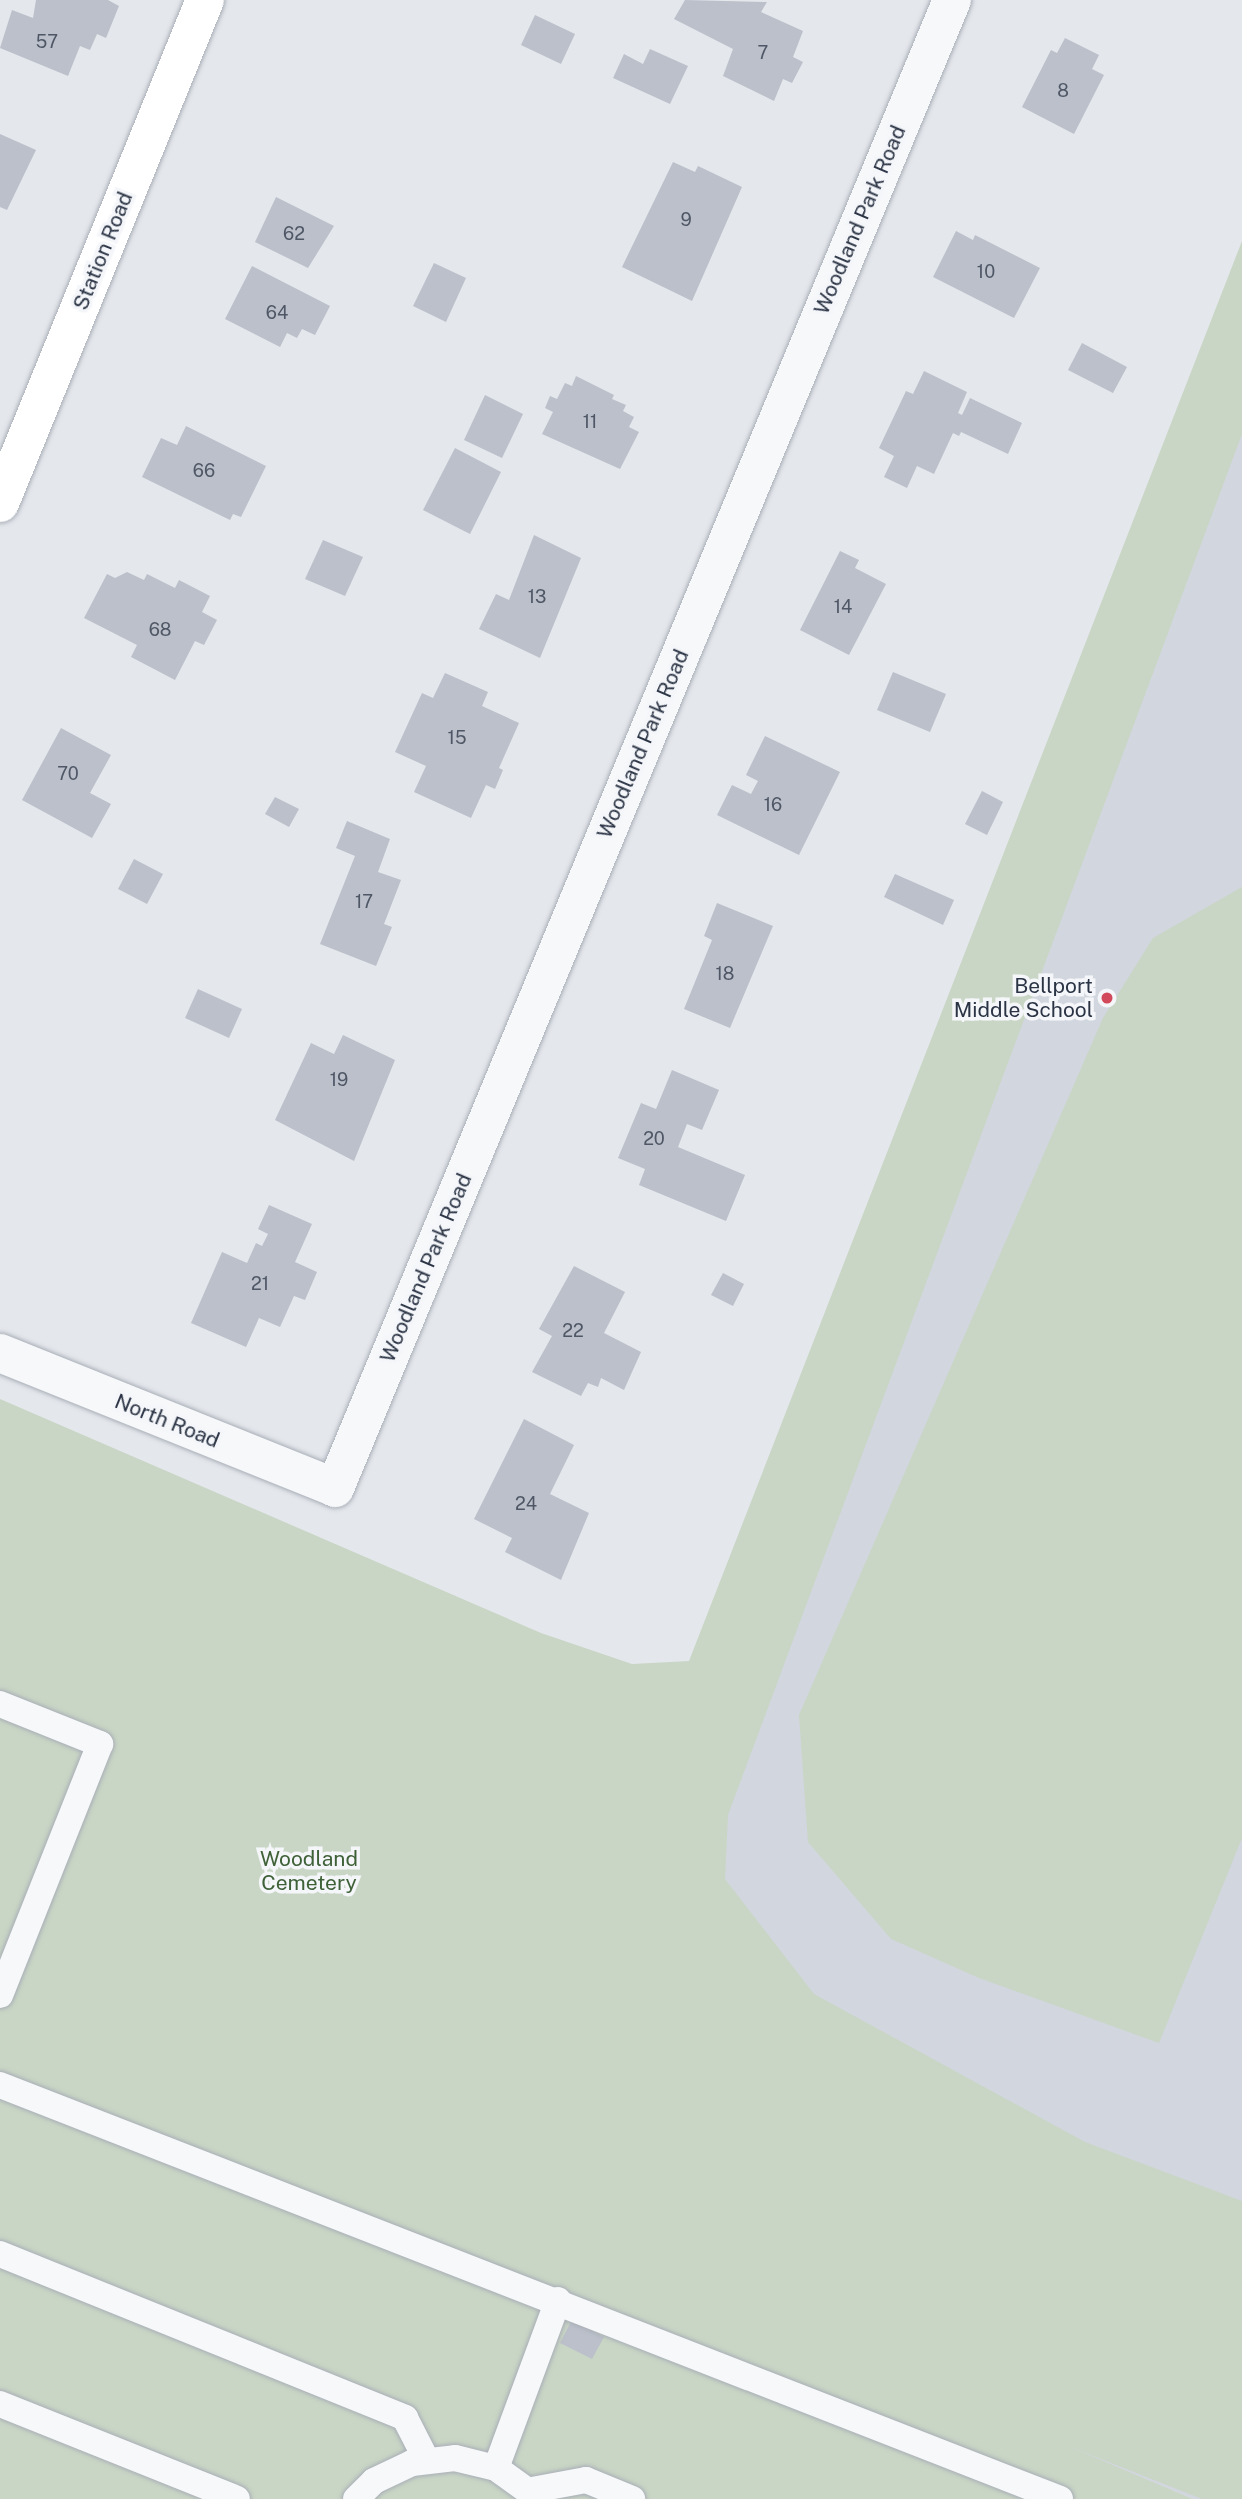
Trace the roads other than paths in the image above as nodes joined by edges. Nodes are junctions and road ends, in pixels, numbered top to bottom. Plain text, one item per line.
1 (205, 0) edge
2 (952, 0) edge
3 (0, 503) edge
4 (0, 1353) edge
5 (335, 1488) joint
6 (0, 1704) edge
7 (0, 1995) edge
8 (0, 2085) edge
9 (0, 2254) edge
10 (558, 2300) junction
11 (0, 2404) edge
12 (427, 2461) junction
13 (496, 2468) junction
14 (535, 2494) edge
15 (237, 2499) edge
16 (356, 2499) edge
17 (632, 2499) edge
18 (1060, 2499) edge

1 - 3 main road, Station Road
2 - 5 street, Woodland Park Road
4 - 5 street, North Road
6 - 7 lane
8 - 10 lane
9 - 12 lane
10 - 13 lane
10 - 18 lane
11 - 15 lane
12 - 13 lane
12 - 16 lane
13 - 14 lane
14 - 17 lane

